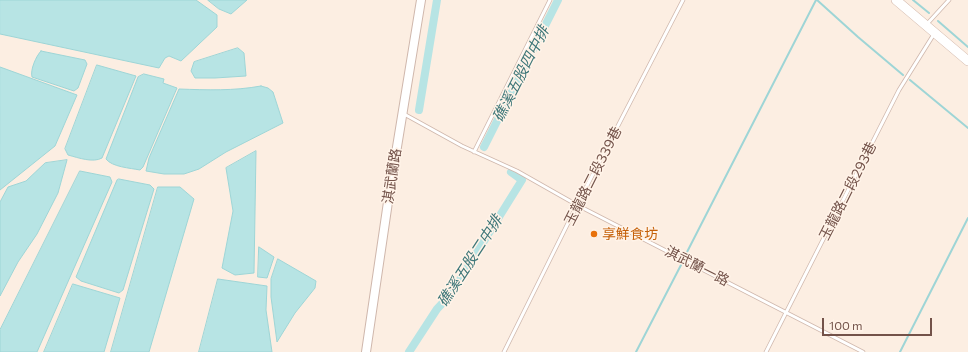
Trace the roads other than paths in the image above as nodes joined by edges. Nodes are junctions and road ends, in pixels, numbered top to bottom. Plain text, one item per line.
1 (421, 0) edge
2 (550, 0) edge
3 (683, 0) edge
4 (896, 0) edge
5 (949, 0) edge
6 (926, 25) junction
7 (935, 32) junction
8 (968, 61) edge
9 (402, 114) junction
10 (474, 152) junction
11 (577, 205) junction
12 (786, 313) junction
13 (366, 352) edge
14 (504, 352) edge
15 (766, 352) edge
16 (864, 352) edge

1 - 9 street, 淇武蘭路
2 - 10 lane
3 - 11 lane, 玉龍路二段339巷
4 - 6 main road
5 - 6 lane
6 - 7 main road
7 - 8 main road
7 - 12 lane, 玉龍路二段293巷
9 - 10 lane, 淇武蘭一路
9 - 13 street, 淇武蘭路
10 - 11 lane, 淇武蘭一路
11 - 12 lane, 淇武蘭一路
11 - 14 lane, 玉龍路二段339巷
12 - 15 lane, 玉龍路二段293巷
12 - 16 lane, 淇武蘭一路

